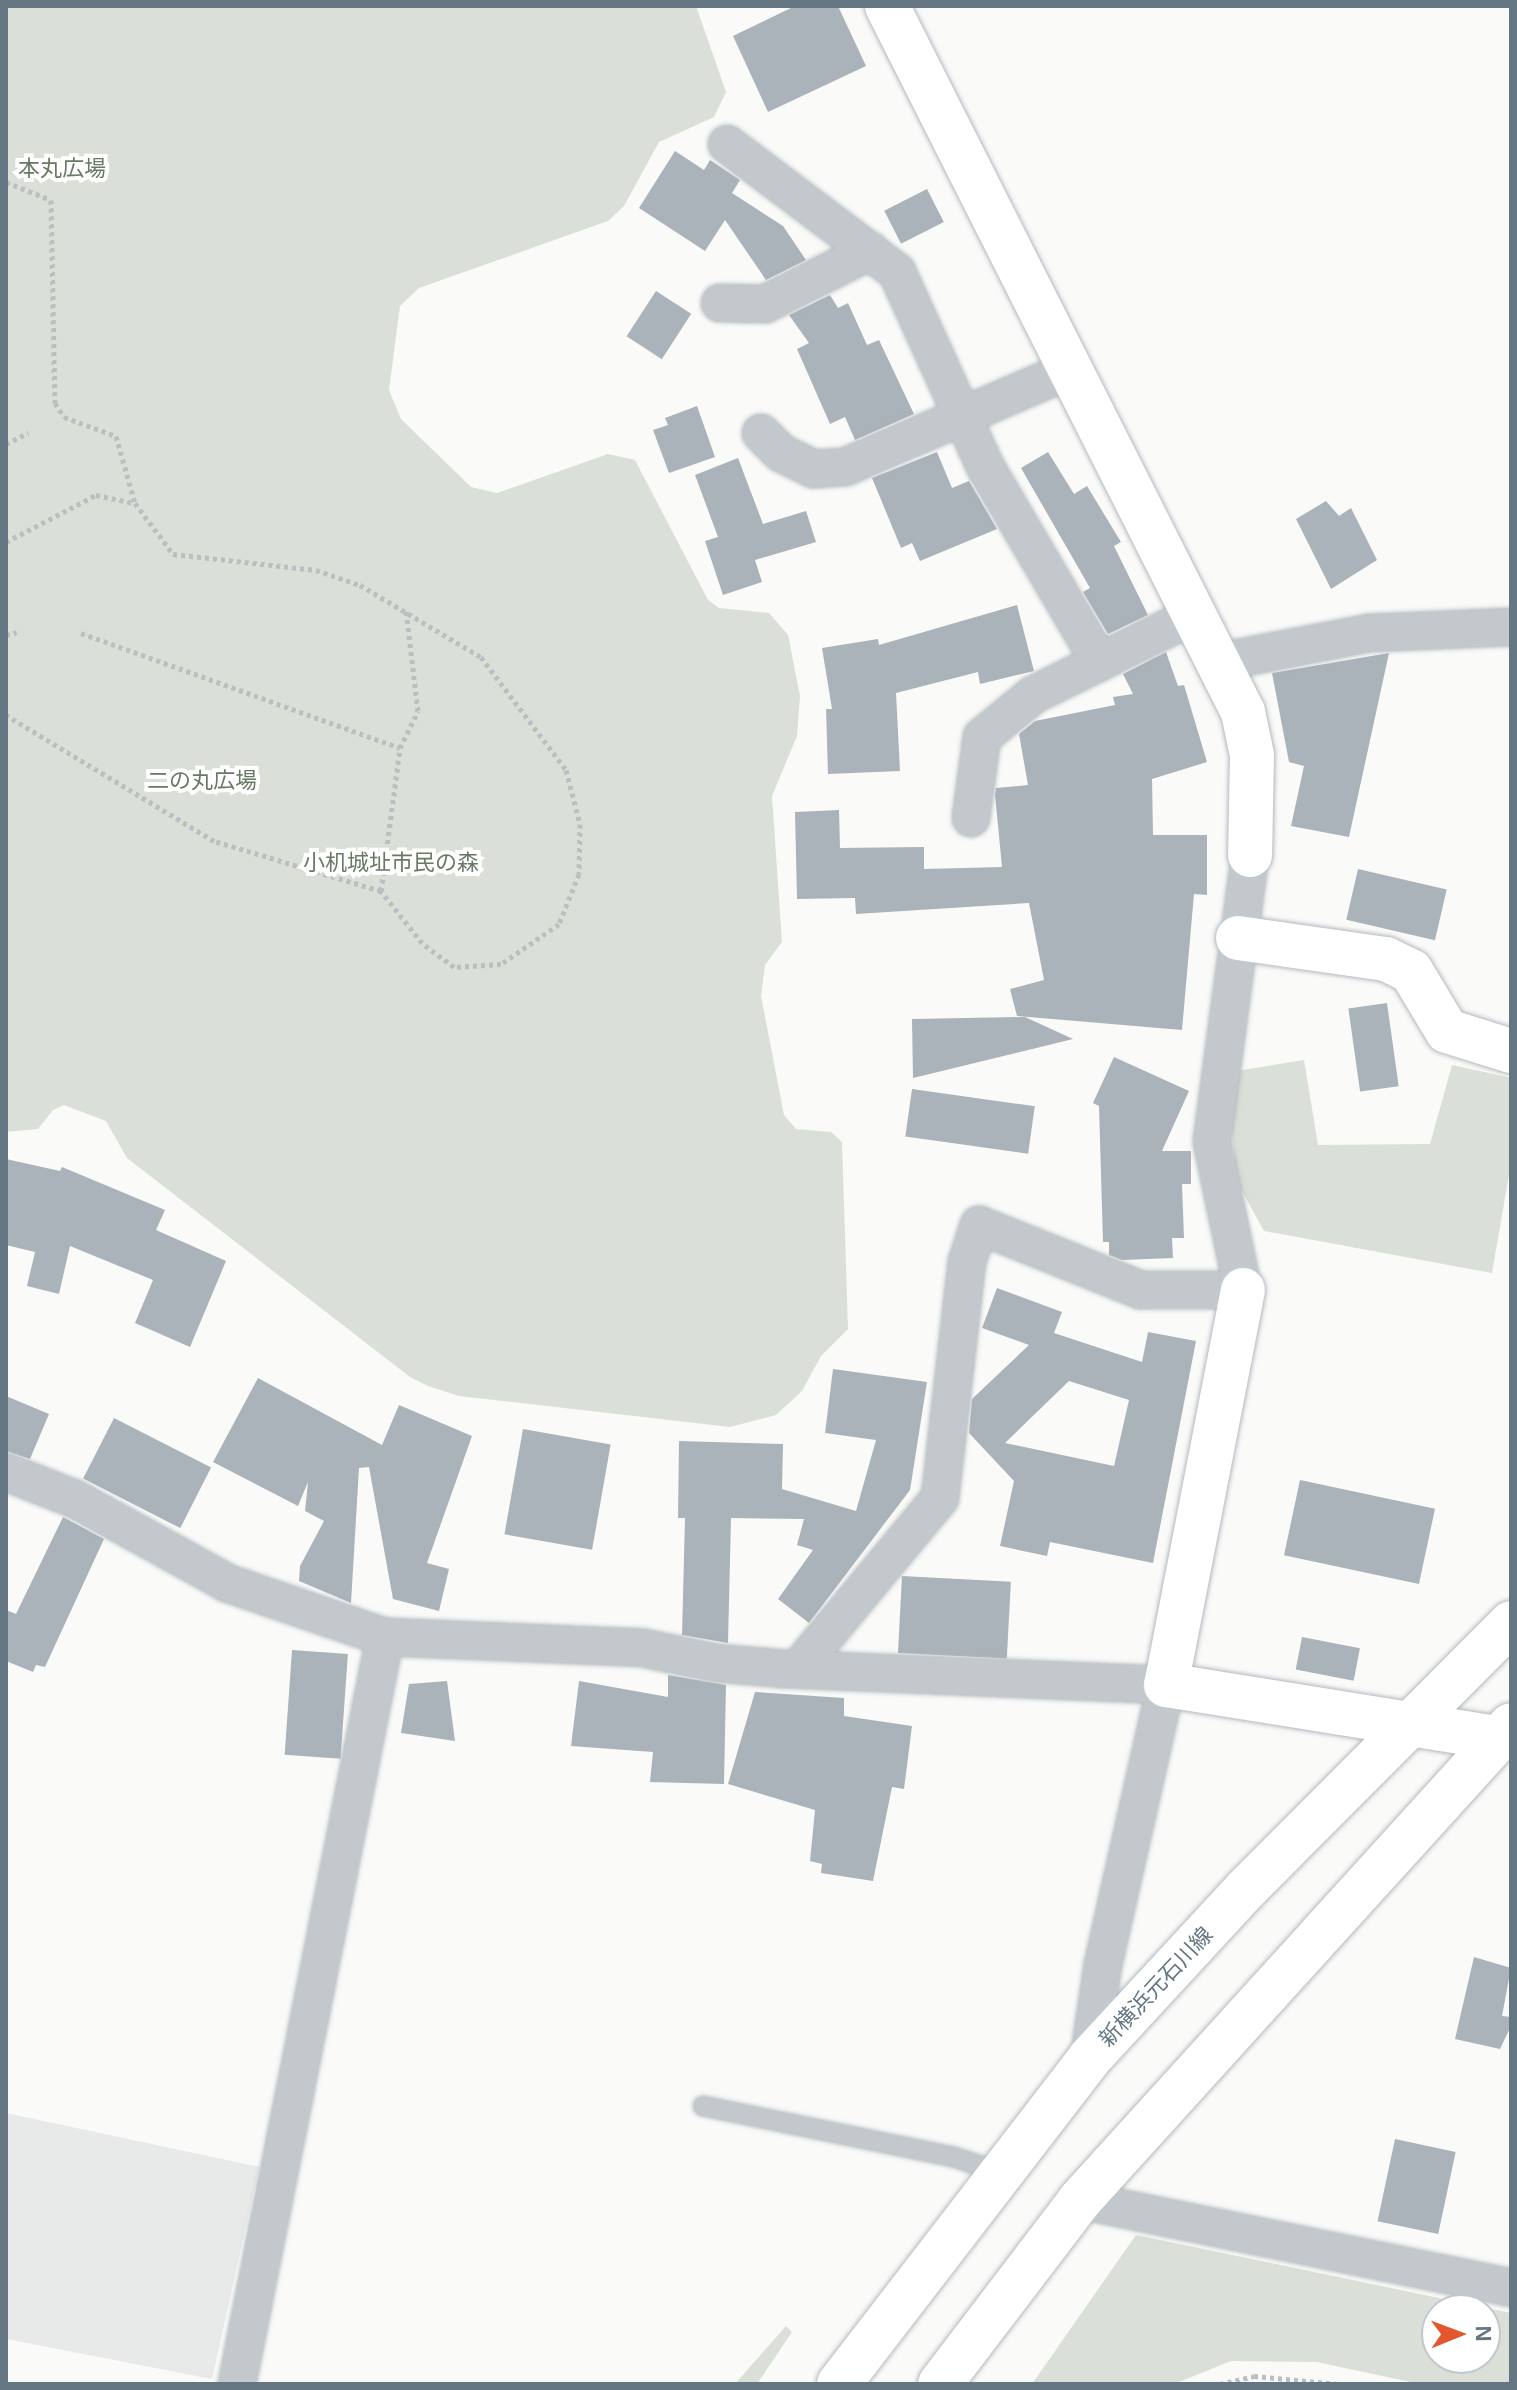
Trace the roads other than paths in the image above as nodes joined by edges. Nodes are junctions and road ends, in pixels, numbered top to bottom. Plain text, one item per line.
1 (887, 6) edge
2 (727, 144) dead end
3 (870, 251) junction
4 (720, 303) dead end
5 (1074, 368) junction
6 (961, 420) junction
7 (761, 433) dead end
8 (1196, 614) junction
9 (1511, 627) edge
10 (1100, 662) junction
11 (1219, 662) junction
12 (971, 818) dead end
13 (1250, 855) joint
14 (1238, 938) junction
15 (1511, 1051) edge
16 (1243, 1290) junction
17 (6, 1472) edge
18 (1511, 1623) edge
19 (385, 1637) junction
20 (798, 1669) junction
21 (1166, 1685) junction
22 (1409, 1721) junction
23 (1507, 1734) edge
24 (1089, 2059) junction
25 (703, 2106) dead end
26 (1002, 2173) junction
27 (1080, 2200) junction
28 (1511, 2288) edge
29 (237, 2384) edge
30 (839, 2384) edge
31 (940, 2384) edge

1 - 5 street
2 - 3 street
3 - 4 street
3 - 6 street
5 - 6 street
5 - 8 street
6 - 7 street
6 - 10 street
8 - 10 street
8 - 11 street
9 - 11 street
10 - 12 street
11 - 13 street
13 - 14 street
14 - 15 street
14 - 16 street
16 - 20 street
16 - 21 street
17 - 19 street
18 - 22 street, 新横浜元石川線
19 - 20 street
19 - 29 street
20 - 21 street
21 - 22 street
21 - 24 street
22 - 23 street
22 - 24 street, 新横浜元石川線
23 - 27 street
24 - 26 street, 新横浜元石川線
25 - 26 lane
26 - 30 street, 新横浜元石川線
27 - 28 street
27 - 31 street

